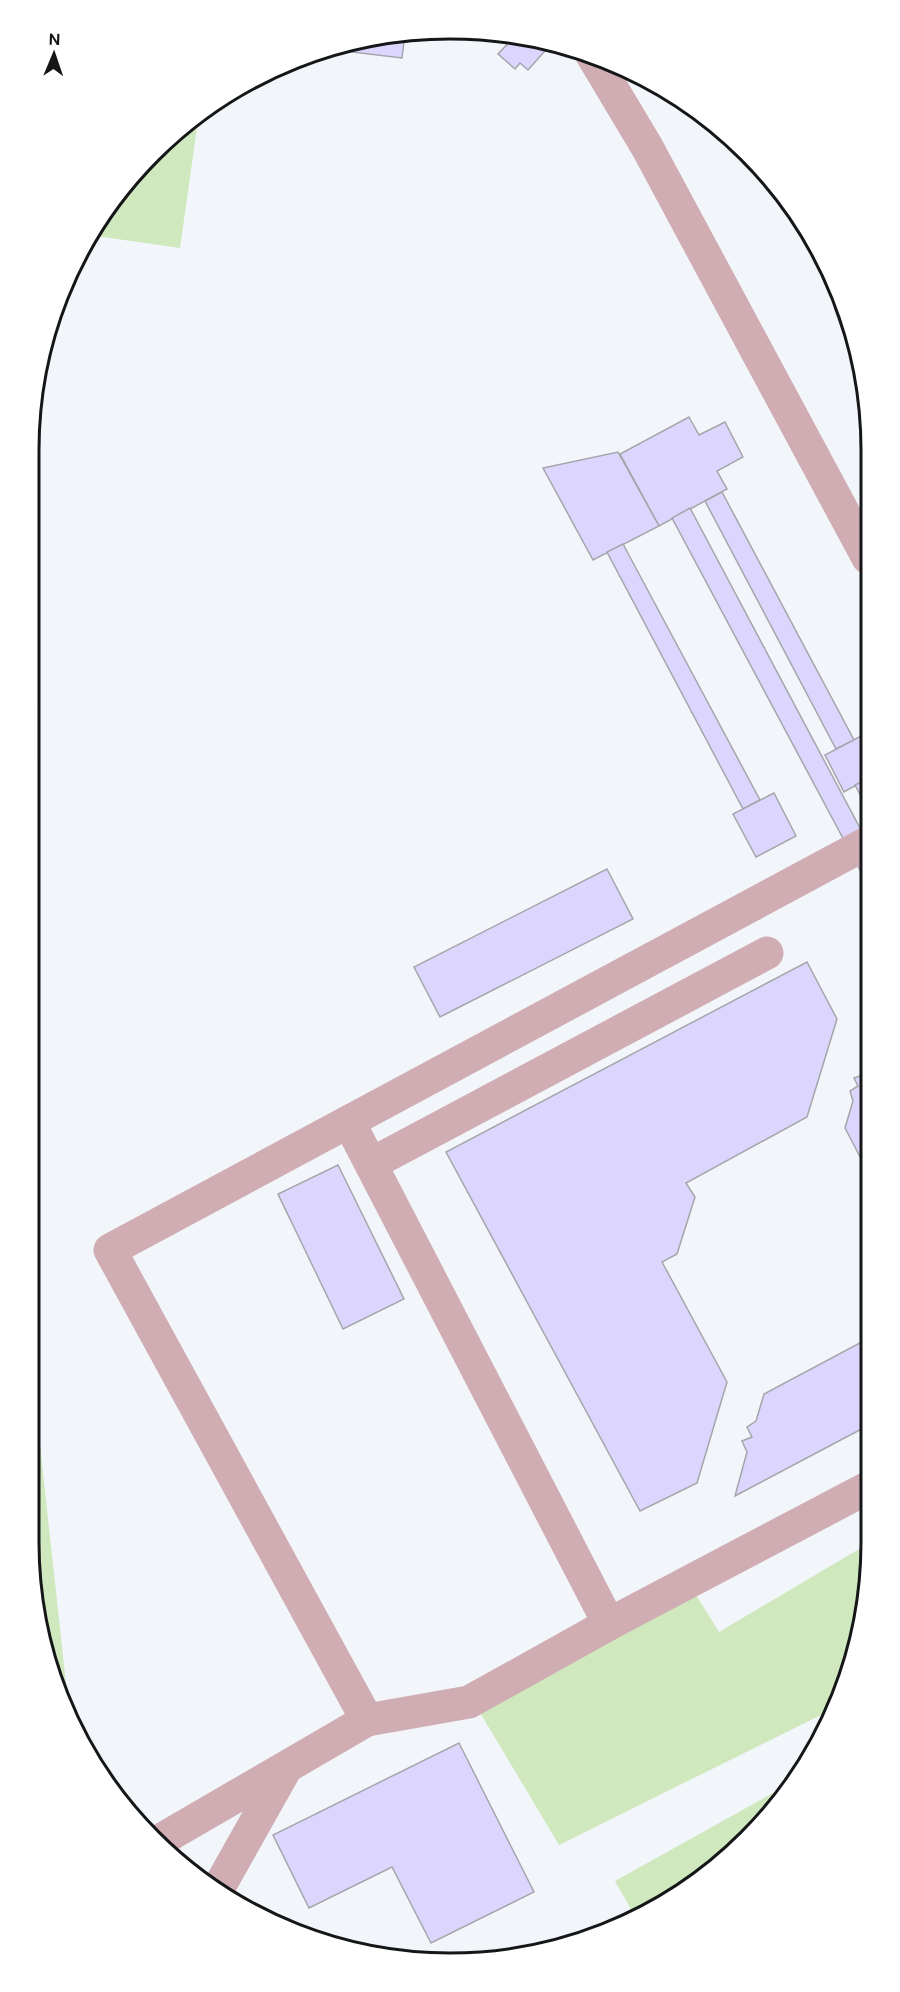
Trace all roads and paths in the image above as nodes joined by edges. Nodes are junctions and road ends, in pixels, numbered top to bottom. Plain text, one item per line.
1 (622, 81) edge
2 (861, 545) edge
3 (861, 846) edge
4 (767, 954) dead end
5 (349, 1122) junction
6 (371, 1164) junction
7 (861, 1491) edge
8 (609, 1624) junction
9 (367, 1720) junction
10 (287, 1766) junction
11 (164, 1838) edge
12 (221, 1883) edge

1 - 2 lane
3 - 5 lane
4 - 6 lane
5 - 6 lane
5 - 9 lane
6 - 8 lane
7 - 8 lane
8 - 9 lane
9 - 10 lane
10 - 11 lane
10 - 12 lane

